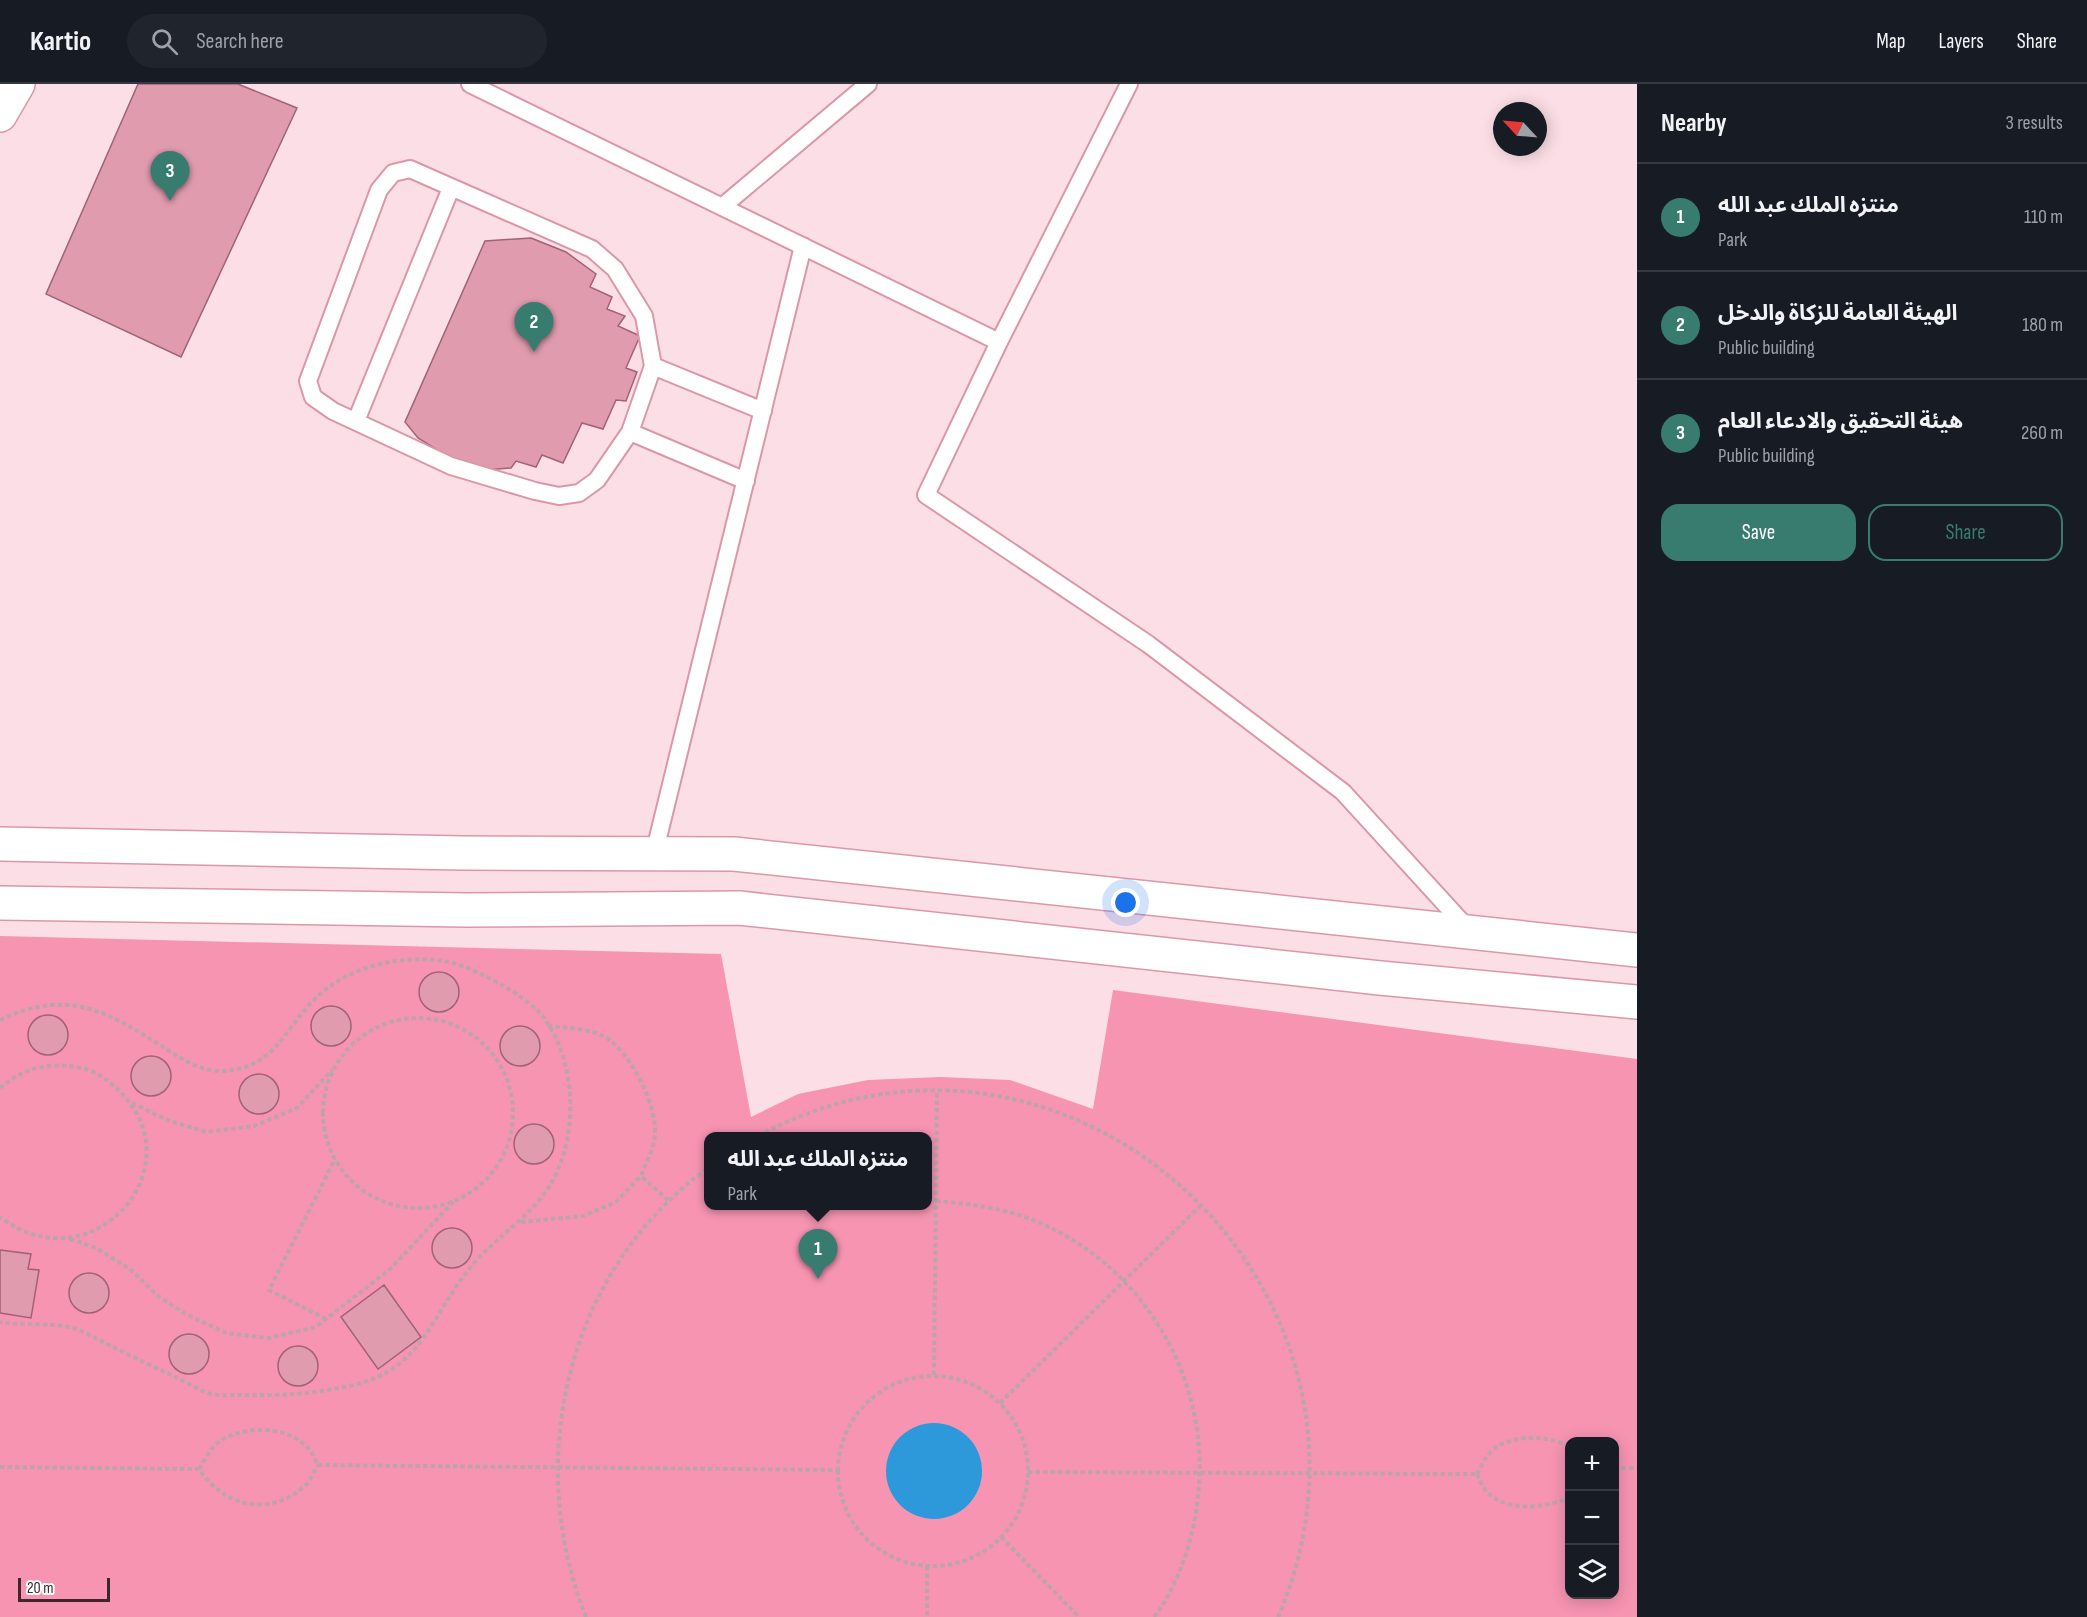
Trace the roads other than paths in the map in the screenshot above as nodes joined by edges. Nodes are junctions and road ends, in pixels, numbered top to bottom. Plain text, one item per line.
1 (18, 84) edge
2 (470, 84) edge
3 (868, 84) edge
4 (1129, 84) edge
5 (0, 116) edge
6 (451, 188) junction
7 (723, 206) junction
8 (803, 246) junction
9 (999, 342) junction
10 (653, 366) junction
11 (763, 411) junction
12 (356, 421) junction
13 (630, 432) junction
14 (746, 481) junction
15 (0, 844) edge
16 (654, 854) junction
17 (0, 903) edge
18 (1471, 932) junction
19 (1637, 950) edge
20 (1637, 1002) edge

1 - 5 street
2 - 7 lane
3 - 7 lane
4 - 9 lane
6 - 10 lane
6 - 12 lane
6 - 12 lane
7 - 8 lane
8 - 9 lane
8 - 11 lane
9 - 18 lane
10 - 11 lane
10 - 13 lane
11 - 14 lane
12 - 13 lane
13 - 14 lane
14 - 16 lane
15 - 16 street
16 - 18 street
17 - 20 street
18 - 19 street

